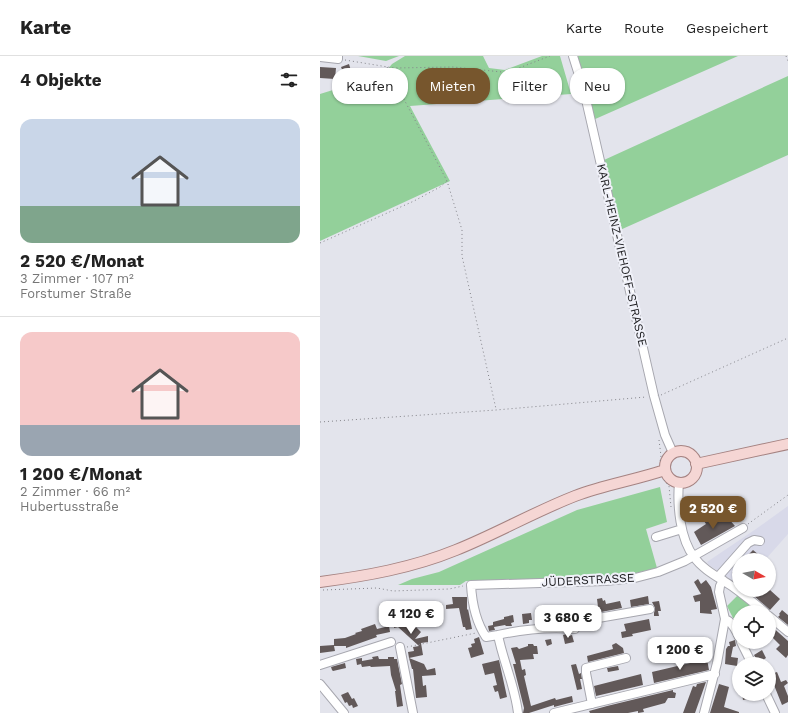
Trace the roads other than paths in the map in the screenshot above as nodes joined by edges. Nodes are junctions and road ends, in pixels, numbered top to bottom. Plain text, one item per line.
1 (573, 56) edge
2 (320, 57) edge
3 (338, 57) edge
4 (788, 444) edge
5 (673, 453) junction
6 (696, 464) junction
7 (665, 470) junction
8 (679, 483) junction
9 (742, 528) road end
10 (682, 530) junction
11 (656, 537) dead end
12 (760, 541) dead end
13 (693, 557) junction
14 (720, 579) junction
15 (320, 582) edge
16 (756, 605) edge
17 (650, 609) dead end
18 (725, 619) junction
19 (776, 622) edge
20 (732, 624) edge
21 (788, 632) edge
22 (498, 635) junction
23 (391, 642) dead end
24 (403, 646) road end
25 (626, 658) dead end
26 (320, 664) edge
27 (715, 674) junction
28 (320, 684) edge
29 (769, 701) edge
30 (592, 704) junction
31 (559, 712) edge
32 (344, 713) edge
33 (414, 713) edge
34 (518, 713) edge
35 (704, 713) edge
36 (775, 713) edge

1 - 5 street, KARL-HEINZ-VIEHOFF-STRASSE
2 - 3 street
4 - 6 main road
5 - 6 main road
5 - 7 main road
6 - 8 main road
7 - 8 main road
7 - 15 main road
8 - 10 street
9 - 13 street, JÜDERSTRASSE
10 - 11 street
10 - 13 street
12 - 14 street
13 - 14 street
13 - 22 street, JÜDERSTRASSE
14 - 16 street
14 - 18 street
17 - 22 street
18 - 20 street
18 - 27 street
19 - 21 street
22 - 34 street
23 - 26 street
24 - 33 street
25 - 30 street
27 - 30 street
27 - 35 street
28 - 32 street
29 - 36 street
30 - 31 street

